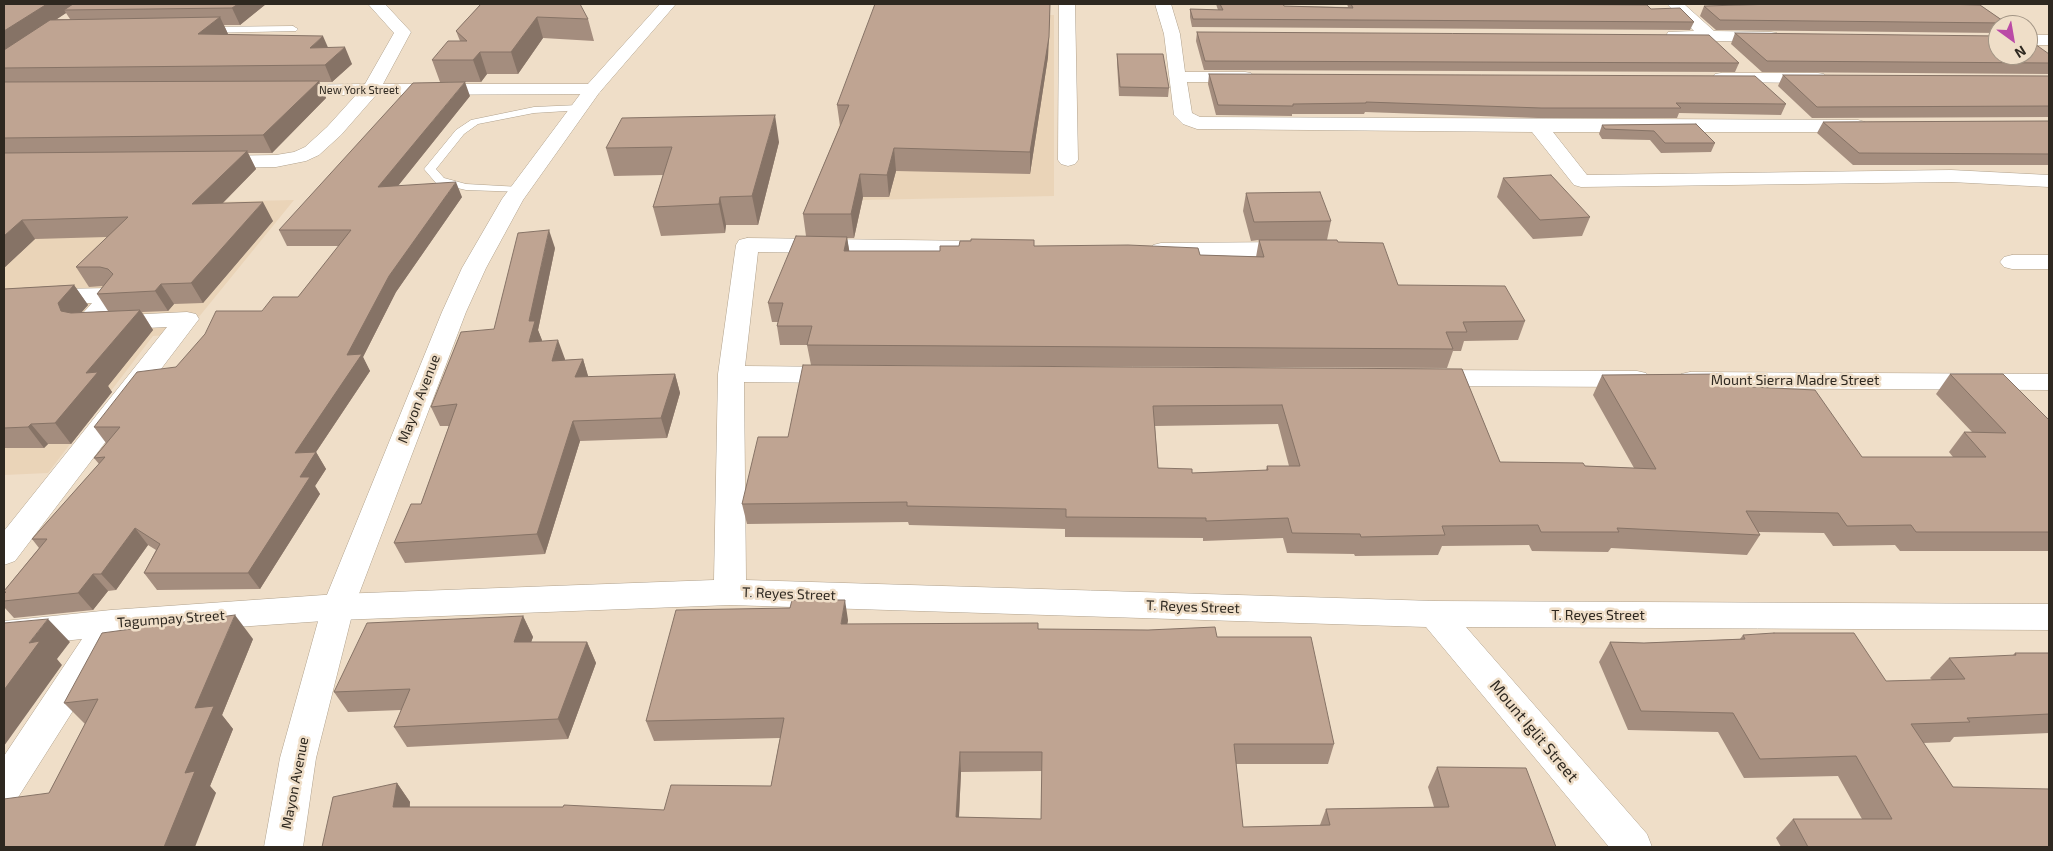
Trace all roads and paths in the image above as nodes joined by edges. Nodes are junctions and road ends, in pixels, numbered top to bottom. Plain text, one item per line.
1 (376, 4) edge
2 (668, 4) edge
3 (1067, 4) edge
4 (1163, 4) edge
5 (1674, 4) edge
6 (293, 29) dead end
7 (193, 30) edge
8 (1172, 34) junction
9 (1192, 34) dead end
10 (1660, 36) edge
11 (1710, 36) junction
12 (1789, 38) edge
13 (1176, 77) junction
14 (1266, 77) edge
15 (1705, 78) edge
16 (1755, 78) junction
17 (1833, 78) edge
18 (272, 90) edge
19 (371, 90) junction
20 (1774, 96) edge
21 (586, 99) junction
22 (1787, 108) edge
23 (1538, 126) junction
24 (1807, 126) junction
25 (1876, 126) edge
26 (1068, 160) dead end
27 (198, 162) edge
28 (2049, 180) edge
29 (520, 190) junction
30 (1001, 249) edge
31 (1317, 249) edge
32 (1138, 250) edge
33 (2012, 262) dead end
34 (2049, 262) edge
35 (4, 297) edge
36 (731, 374) junction
37 (861, 375) edge
38 (1400, 378) edge
39 (2049, 382) edge
40 (4, 553) edge
41 (730, 592) junction
42 (338, 608) junction
43 (1435, 614) junction
44 (2049, 617) edge
45 (110, 623) junction
46 (4, 634) edge
47 (4, 787) edge
48 (282, 847) edge
49 (1633, 847) edge

1 - 19 street
2 - 21 street, Mayon Avenue
3 - 26 street
4 - 8 street
5 - 11 street
6 - 7 lane
8 - 9 street
8 - 13 street
10 - 11 street
11 - 12 street
11 - 16 street
13 - 14 street
13 - 23 street
15 - 16 street
16 - 17 street
16 - 20 street
18 - 19 street, New York Street
19 - 21 street, New York Street
19 - 27 street
21 - 29 street, Mayon Avenue
21 - 29 lane
22 - 24 street
23 - 24 street
23 - 28 street
24 - 25 street
29 - 42 street, Mayon Avenue
30 - 36 street
31 - 32 street
33 - 34 street
35 - 40 street
36 - 37 street
36 - 41 street
38 - 39 street, Mount Sierra Madre Street
41 - 42 street, T. Reyes Street
41 - 43 street, T. Reyes Street
42 - 45 street, Tagumpay Street
42 - 48 street, Mayon Avenue
43 - 44 street, T. Reyes Street
43 - 49 street, Mount Iglit Street
45 - 46 street, Tagumpay Street
45 - 47 street

